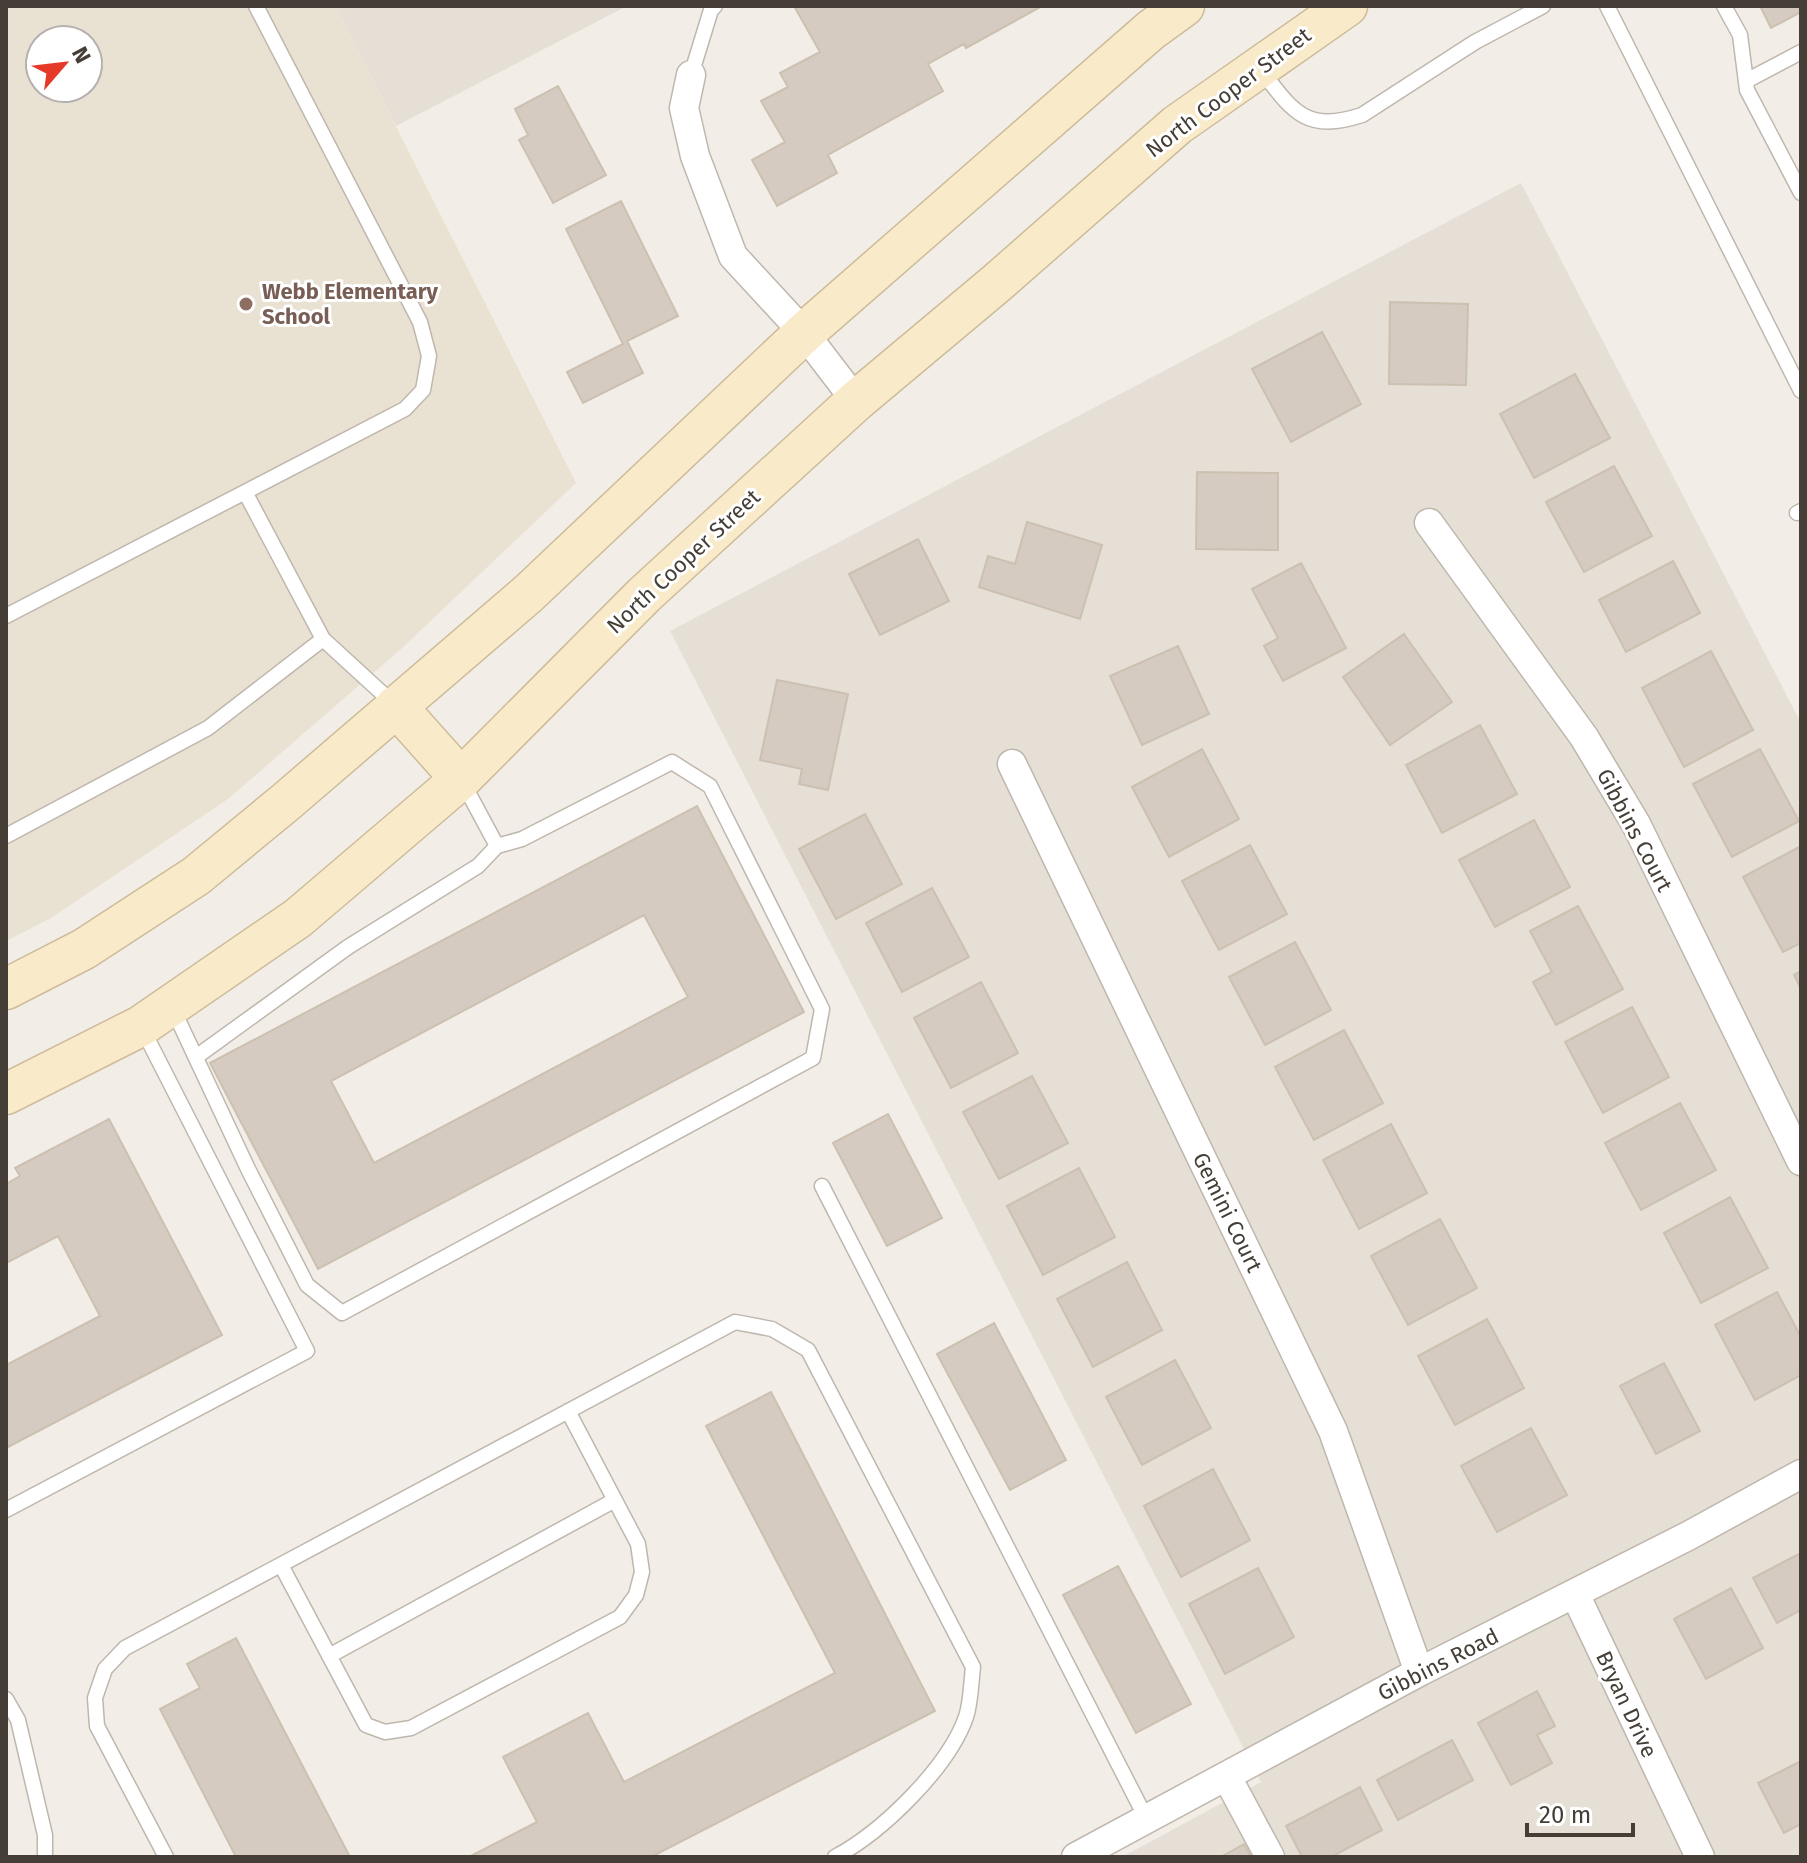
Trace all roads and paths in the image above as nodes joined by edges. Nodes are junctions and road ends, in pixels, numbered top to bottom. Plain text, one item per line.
1 (256, 6) edge
2 (715, 6) edge
3 (1184, 6) edge
4 (1543, 6) edge
5 (1607, 6) edge
6 (1724, 6) edge
7 (1329, 13) edge
8 (1801, 52) edge
9 (1259, 67) junction
10 (691, 75) joint
11 (1746, 81) junction
12 (1801, 193) edge
13 (804, 333) junction
14 (1801, 391) edge
15 (856, 401) junction
16 (245, 492) junction
17 (1429, 523) dead end
18 (6, 616) edge
19 (323, 639) junction
20 (396, 706) junction
21 (1012, 764) dead end
22 (461, 779) junction
23 (6, 836) edge
24 (497, 846) junction
25 (6, 989) edge
26 (156, 1015) junction
27 (196, 1057) junction
28 (6, 1094) edge
29 (1801, 1161) edge
30 (822, 1186) dead end
31 (568, 1411) junction
32 (1801, 1474) edge
33 (615, 1500) junction
34 (6, 1510) edge
35 (281, 1565) junction
36 (1575, 1594) junction
37 (329, 1656) junction
38 (1419, 1672) junction
39 (6, 1699) edge
40 (1227, 1777) junction
41 (1147, 1820) junction
42 (845, 1855) edge
43 (45, 1857) edge
44 (166, 1857) edge
45 (1076, 1857) edge
46 (1270, 1857) edge
47 (1700, 1857) edge

1 - 16 lane
2 - 10 lane
3 - 13 main road
4 - 9 lane
5 - 14 lane
6 - 11 lane
7 - 9 main road, North Cooper Street
8 - 11 lane
9 - 15 main road, North Cooper Street
10 - 13 street
11 - 12 lane
13 - 15 street
13 - 20 main road
15 - 22 main road, North Cooper Street
16 - 18 lane
16 - 19 lane
17 - 29 street, Gibbins Court
19 - 20 lane
19 - 23 lane
20 - 22 main road
20 - 25 main road
21 - 38 street, Gemini Court
22 - 24 lane
22 - 26 main road, North Cooper Street
24 - 27 lane
24 - 27 lane
26 - 27 lane
26 - 28 main road, North Cooper Street
26 - 34 lane
30 - 41 lane
31 - 33 lane
31 - 35 lane
31 - 42 lane
32 - 36 street, Gibbins Road
33 - 37 lane
33 - 37 lane
35 - 37 lane
35 - 44 lane
36 - 38 street, Gibbins Road
36 - 47 street, Bryan Drive
38 - 40 street, Gibbins Road
39 - 43 lane
40 - 41 street, Gibbins Road
40 - 46 street
41 - 45 street, Gibbins Road

